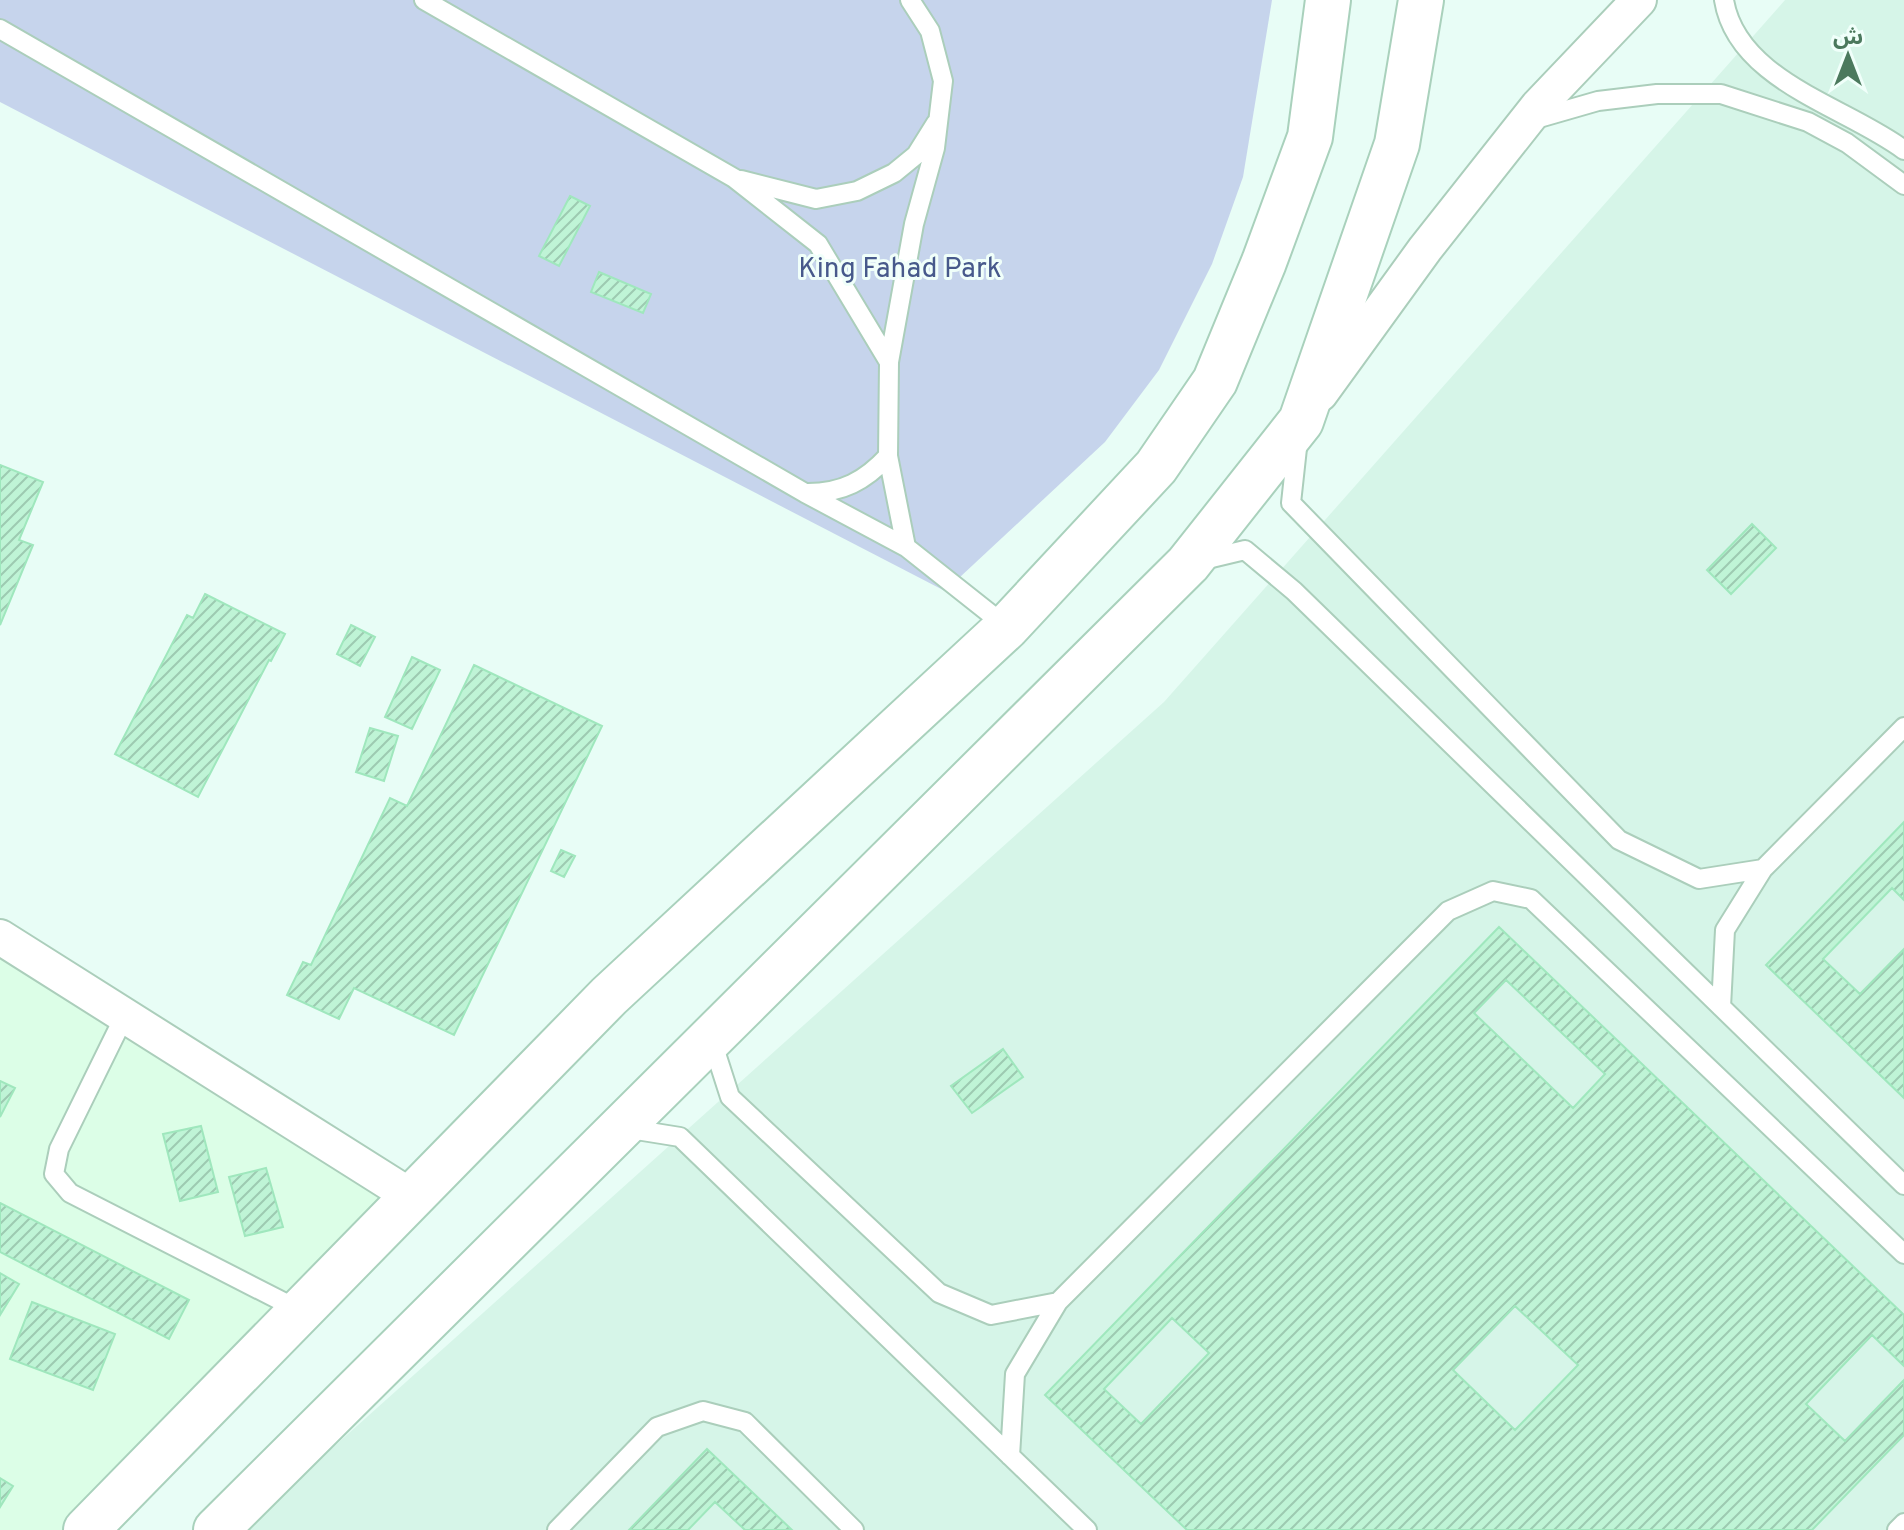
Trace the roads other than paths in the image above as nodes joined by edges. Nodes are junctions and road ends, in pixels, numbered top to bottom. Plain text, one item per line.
1 (424, 0) edge
2 (910, 0) edge
3 (1328, 0) edge
4 (1421, 0) edge
5 (1639, 0) edge
6 (1724, 0) edge
7 (0, 29) edge
8 (939, 119) junction
9 (1526, 122) junction
10 (1902, 143) edge
11 (1878, 165) junction
12 (734, 178) junction
13 (1904, 185) edge
14 (889, 362) junction
15 (1301, 421) junction
16 (888, 456) junction
17 (805, 493) junction
18 (906, 547) junction
19 (1188, 564) junction
20 (1007, 627) junction
21 (1904, 727) edge
22 (1763, 869) junction
23 (0, 937) edge
24 (1721, 1007) junction
25 (125, 1015) junction
26 (711, 1038) junction
27 (621, 1127) junction
28 (1904, 1185) edge
29 (412, 1197) junction
30 (1904, 1254) edge
31 (1058, 1302) junction
32 (300, 1311) junction
33 (1010, 1456) junction
34 (1904, 1523) edge
35 (86, 1530) edge
36 (216, 1530) edge
37 (557, 1530) edge
38 (854, 1530) edge
39 (1087, 1530) edge
40 (1897, 1530) edge

1 - 12 lane
2 - 8 lane
3 - 20 street
4 - 15 street
5 - 9 street
6 - 10 lane
7 - 17 lane
8 - 12 lane
8 - 14 lane
9 - 11 lane
9 - 15 street
10 - 11 lane
11 - 13 lane
12 - 14 lane
14 - 16 lane
15 - 19 street
15 - 22 lane
16 - 17 lane
16 - 18 lane
17 - 18 lane
18 - 20 lane
19 - 24 lane
19 - 26 street
20 - 29 street
21 - 22 lane
22 - 24 lane
23 - 25 street
24 - 28 lane
25 - 29 street
25 - 32 lane
26 - 27 street
26 - 31 lane
27 - 33 lane
27 - 36 street
29 - 32 street
30 - 31 lane
31 - 33 lane
32 - 35 street
33 - 39 lane
34 - 40 lane
37 - 38 lane

